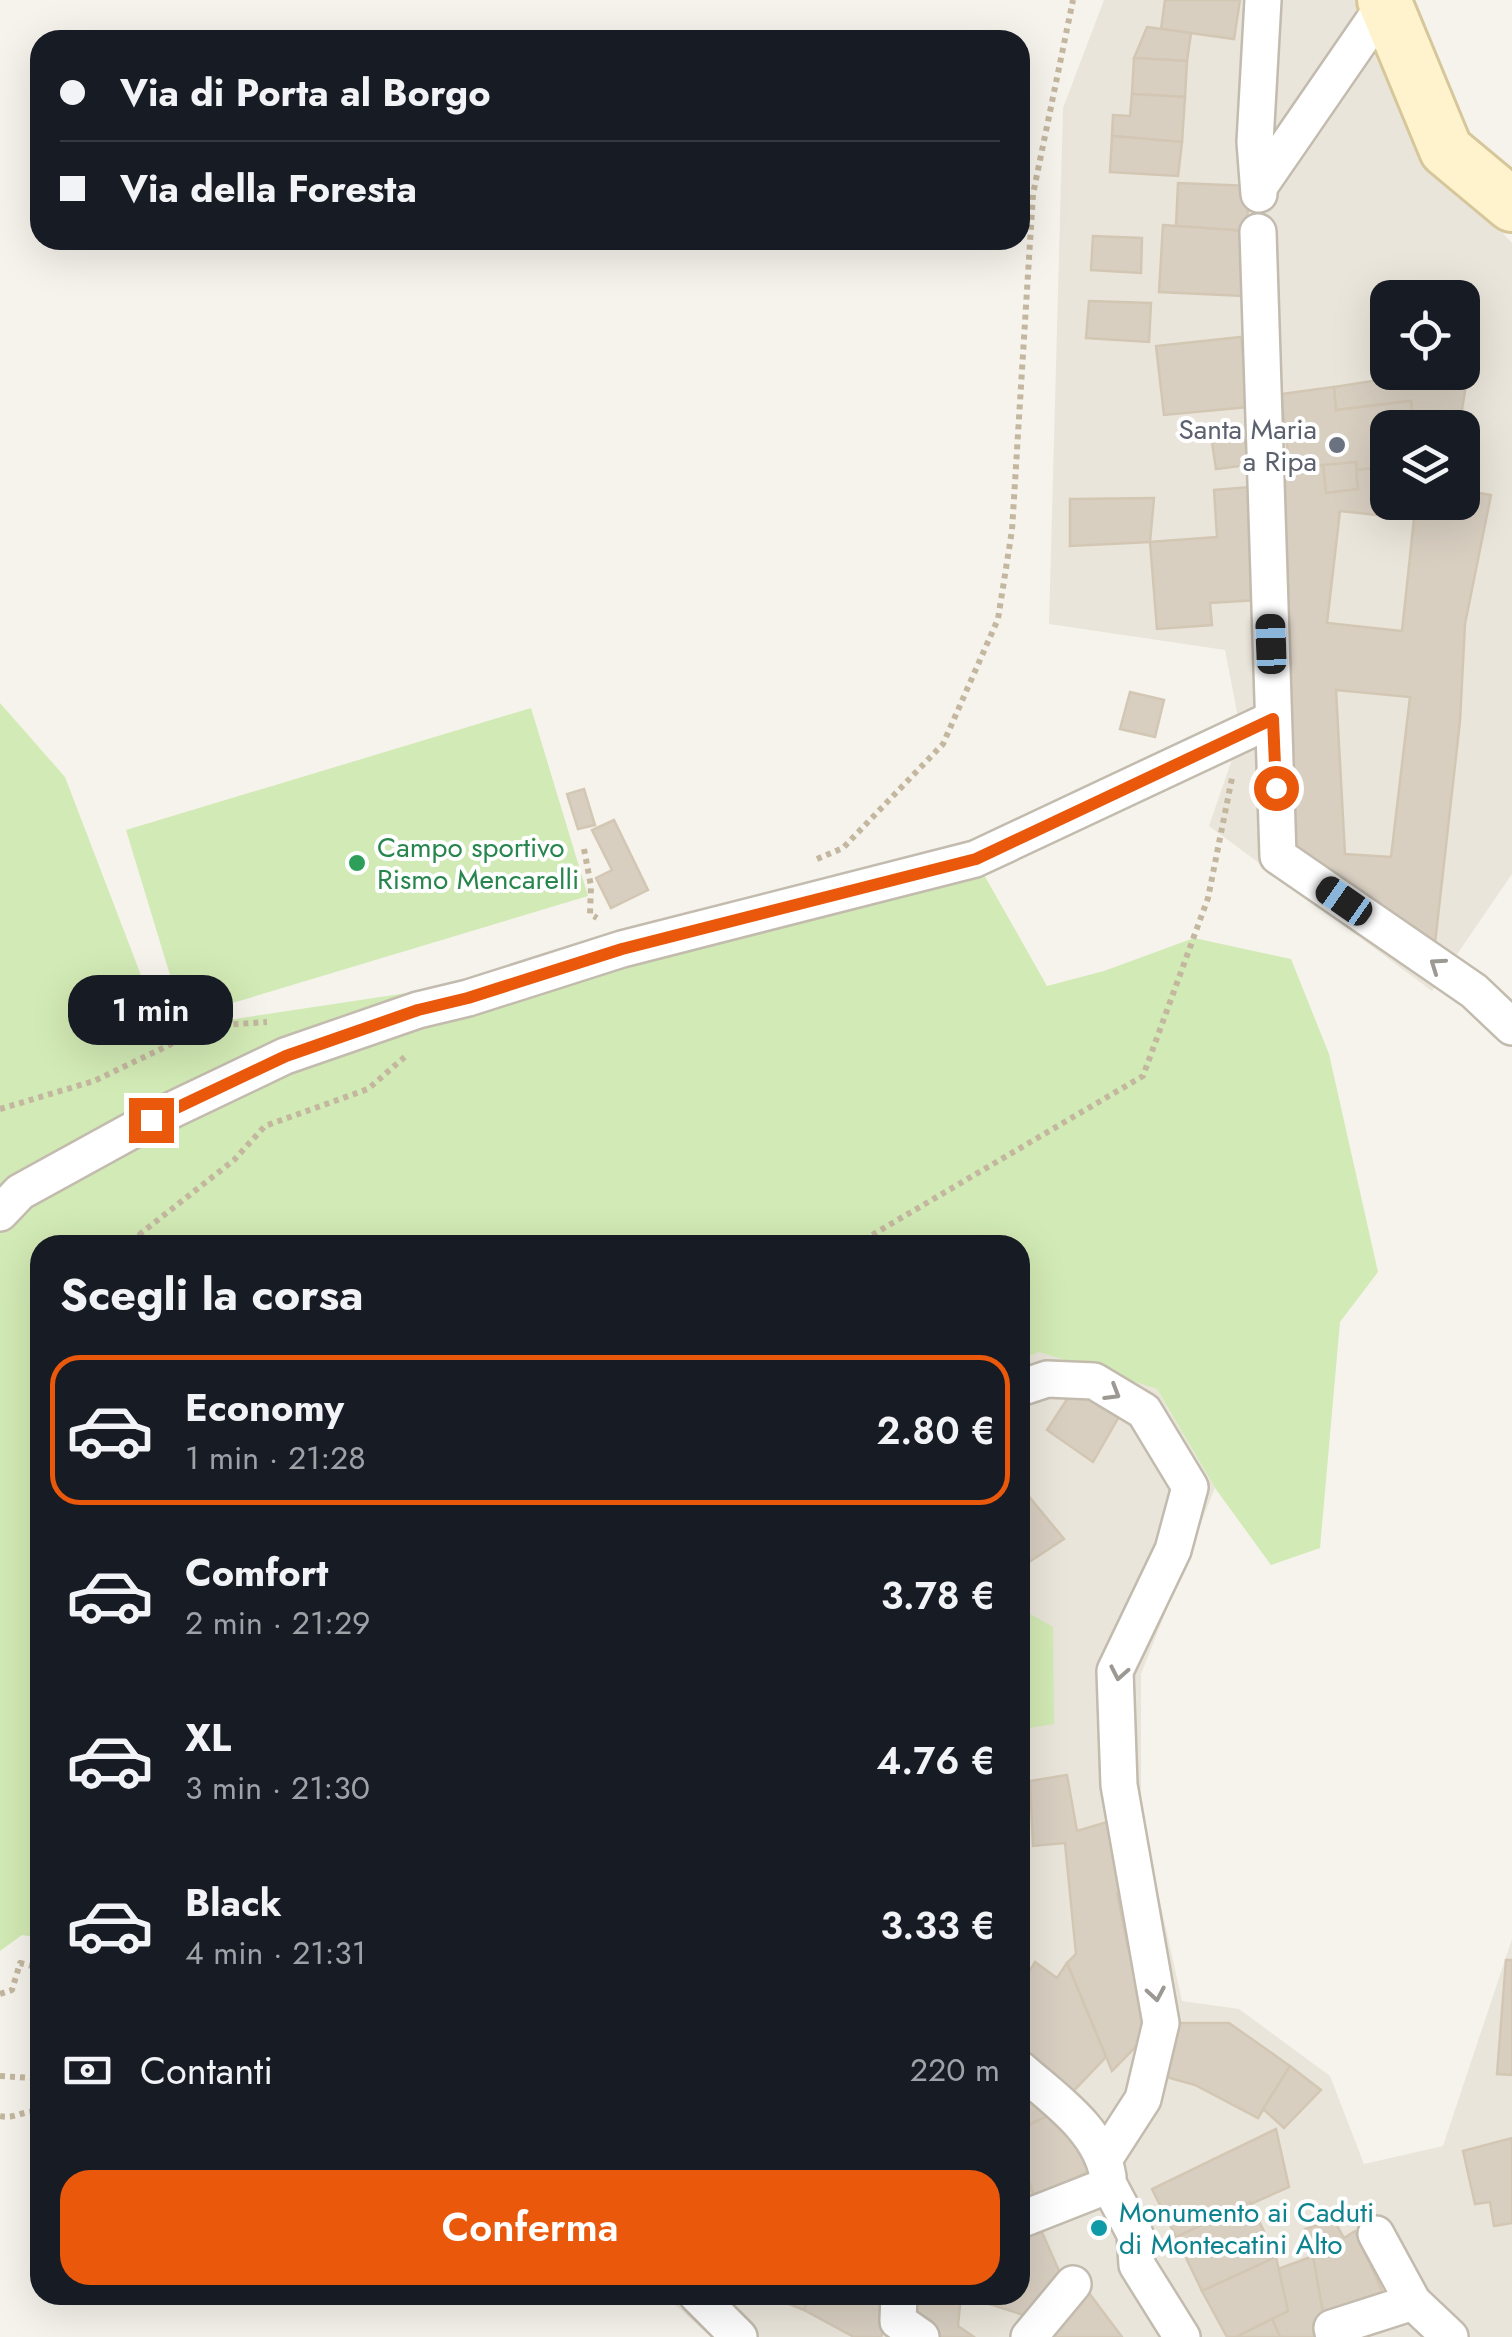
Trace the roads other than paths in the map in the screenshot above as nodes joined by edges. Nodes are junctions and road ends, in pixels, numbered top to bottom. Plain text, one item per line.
1 (1263, 0) edge
2 (1384, 2) edge
3 (1512, 205) edge
4 (1258, 210) junction
5 (1257, 726) junction
6 (1512, 1027) edge
7 (0, 1213) edge
8 (1030, 1385) edge
9 (1030, 2077) edge
10 (1107, 2171) junction
11 (1030, 2216) edge
12 (1376, 2234) dead end
13 (1073, 2284) dead end
14 (1413, 2302) junction
15 (708, 2305) edge
16 (899, 2305) edge
17 (919, 2336) edge
18 (739, 2337) edge
19 (1029, 2337) edge
20 (1182, 2337) edge
21 (1334, 2337) edge
22 (1450, 2337) edge

1 - 4 street
2 - 3 street
2 - 4 street
4 - 5 street
6 -> 5 street
5 - 7 street
8 -> 10 street
9 - 10 street
10 - 11 street
10 - 20 street
12 - 14 street
13 - 19 street
14 - 21 street
14 - 22 street
15 - 18 street
16 - 17 street

